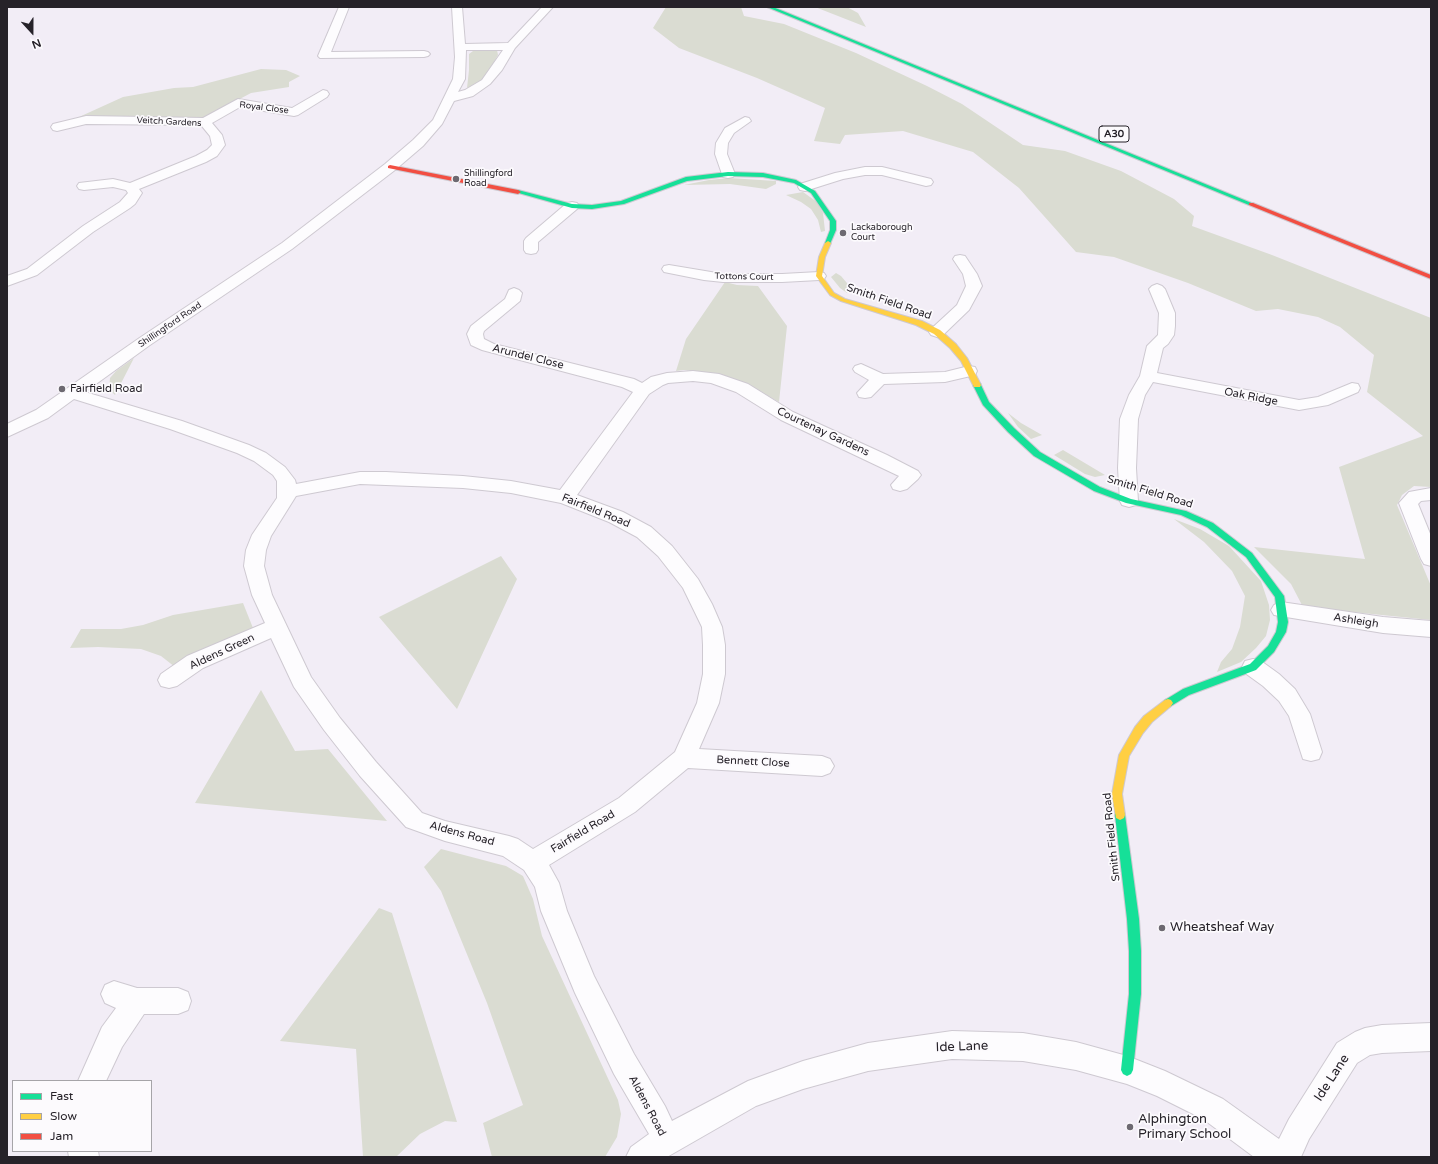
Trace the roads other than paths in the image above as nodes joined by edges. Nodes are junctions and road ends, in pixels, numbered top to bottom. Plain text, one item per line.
1 (344, 7) edge
2 (458, 7) edge
3 (548, 7) edge
4 (769, 7) edge
5 (511, 46) junction
6 (460, 47) junction
7 (424, 54) dead end
8 (324, 94) dead end
9 (449, 99) junction
10 (745, 121) dead end
11 (205, 122) junction
12 (57, 127) dead end
13 (390, 168) junction
14 (728, 174) junction
15 (1186, 178) junction
16 (926, 182) dead end
17 (84, 186) dead end
18 (131, 187) junction
19 (805, 188) junction
20 (572, 206) junction
21 (1310, 238) dead end
22 (531, 250) dead end
23 (960, 259) dead end
24 (669, 270) dead end
25 (819, 276) junction
26 (1431, 277) edge
27 (7, 281) edge
28 (1157, 290) dead end
29 (514, 293) dead end
30 (937, 332) junction
31 (861, 369) dead end
32 (969, 371) junction
33 (1148, 376) junction
34 (880, 379) junction
35 (1352, 388) dead end
36 (643, 390) junction
37 (71, 393) junction
38 (865, 393) dead end
39 (7, 431) edge
40 (900, 485) dead end
41 (287, 492) junction
42 (1431, 494) edge
43 (565, 497) junction
44 (1129, 501) junction
45 (1431, 559) edge
46 (1281, 610) junction
47 (276, 627) junction
48 (1431, 629) edge
49 (1253, 667) junction
50 (169, 680) dead end
51 (1311, 752) dead end
52 (684, 758) junction
53 (822, 766) dead end
54 (533, 862) junction
55 (178, 1001) dead end
56 (1431, 1037) edge
57 (1127, 1070) junction
58 (92, 1080) edge
59 (666, 1140) junction
60 (642, 1157) edge
61 (1279, 1157) edge
62 (1285, 1157) edge

1 - 7 street
2 - 6 street, Shillingford Road
3 - 5 street
4 - 15 main road, A30
5 - 6 street
5 - 9 street
6 - 9 street, Shillingford Road
8 - 11 street, Royal Close
9 - 13 street, Shillingford Road
10 - 14 street
11 - 12 street, Veitch Gardens
11 - 18 street, Veitch Gardens
13 - 20 main road
13 - 37 street, Shillingford Road
14 - 19 main road
14 - 20 main road
15 - 21 main road
15 - 26 main road, A30
16 - 19 street
17 - 18 street
18 - 27 street
19 - 25 main road
20 - 22 street
23 - 30 street
24 - 25 street, Tottons Court
25 - 30 main road, Smith Field Road
28 - 33 street
29 - 36 street, Arundel Close
30 - 32 main road, Smith Field Road
31 - 34 street
32 - 34 street
32 - 44 main road, Smith Field Road
33 - 35 street, Oak Ridge
33 - 44 street
34 - 38 street
36 - 40 street, Courtenay Gardens
36 - 43 street, Courtenay Gardens
37 - 39 street, Shillingford Road
37 - 41 street
41 - 43 street, Fairfield Road
41 - 47 street, Aldens Road
42 - 45 street
43 - 52 street, Fairfield Road
44 - 46 main road, Smith Field Road
46 - 48 street, Ashleigh
46 - 49 main road, Smith Field Road
47 - 50 street, Aldens Green
47 - 54 street, Aldens Road
49 - 51 street
49 - 57 main road, Smith Field Road
52 - 53 street, Bennett Close
52 - 54 street, Fairfield Road
54 - 59 street, Aldens Road
55 - 58 street
56 - 62 street, Ide Lane
57 - 59 street, Ide Lane
57 - 61 street, Ide Lane
59 - 60 street, Ide Lane

